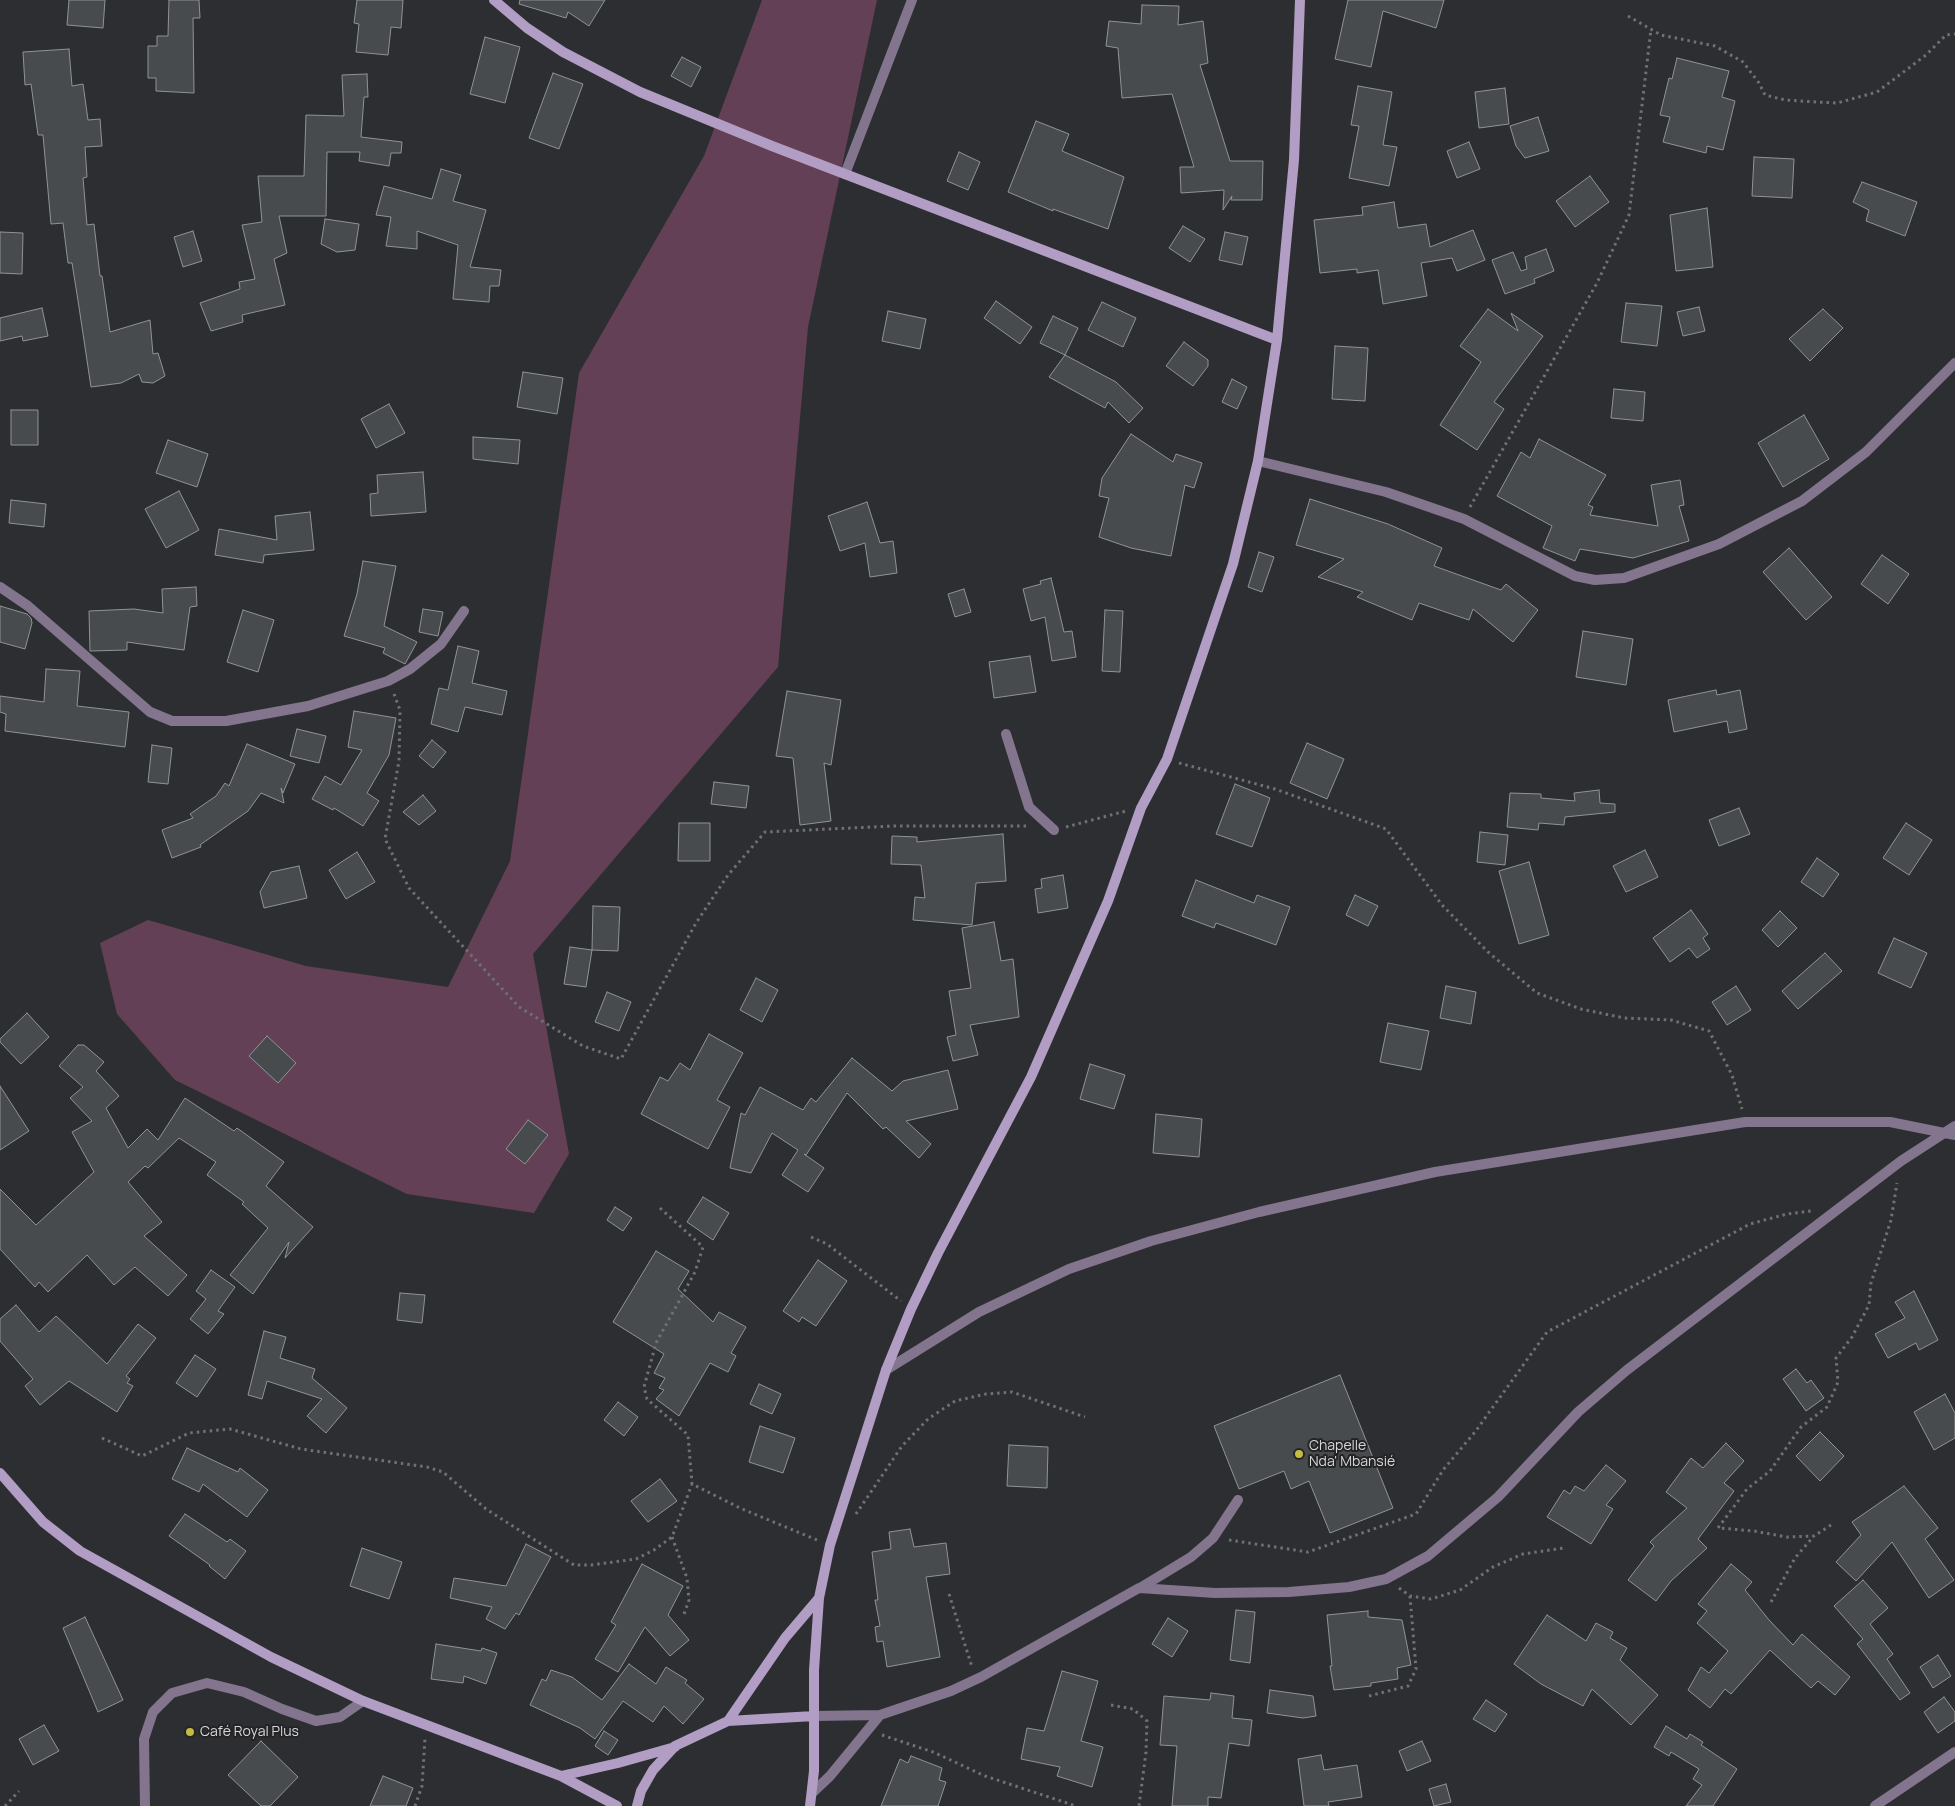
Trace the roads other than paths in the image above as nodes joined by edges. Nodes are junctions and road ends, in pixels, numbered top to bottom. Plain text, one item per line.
1 (494, 0) edge
2 (912, 0) edge
3 (1300, 0) edge
4 (845, 174) junction
5 (1277, 340) junction
6 (1955, 363) edge
7 (1258, 461) junction
8 (0, 587) edge
9 (464, 611) dead end
10 (1006, 734) dead end
11 (1054, 830) road end
12 (1955, 1126) edge
13 (1943, 1133) junction
14 (1955, 1135) edge
15 (886, 1370) junction
16 (0, 1473) edge
17 (1238, 1500) dead end
18 (1139, 1588) junction
19 (820, 1598) junction
20 (363, 1701) junction
21 (814, 1716) junction
22 (880, 1716) junction
23 (728, 1721) junction
24 (676, 1746) junction
25 (1955, 1752) edge
26 (562, 1776) junction
27 (812, 1793) junction
28 (145, 1806) edge
29 (617, 1806) edge
30 (637, 1806) edge
31 (810, 1806) edge
32 (1875, 1806) edge

1 - 4 main road
2 - 4 street
3 - 5 main road
4 - 5 main road
5 - 7 main road
6 - 7 street
7 - 15 main road
8 - 9 street
10 - 11 street
12 - 13 street
13 - 14 street
13 - 15 street
13 - 18 street
15 - 19 main road
16 - 20 main road
17 - 18 street
18 - 22 street
19 - 21 main road
19 - 23 main road
20 - 26 main road
20 - 28 street
21 - 22 street
21 - 23 main road
21 - 27 main road
22 - 27 street
23 - 24 main road
24 - 26 main road
24 - 30 main road
25 - 32 street
26 - 29 main road
27 - 31 main road

